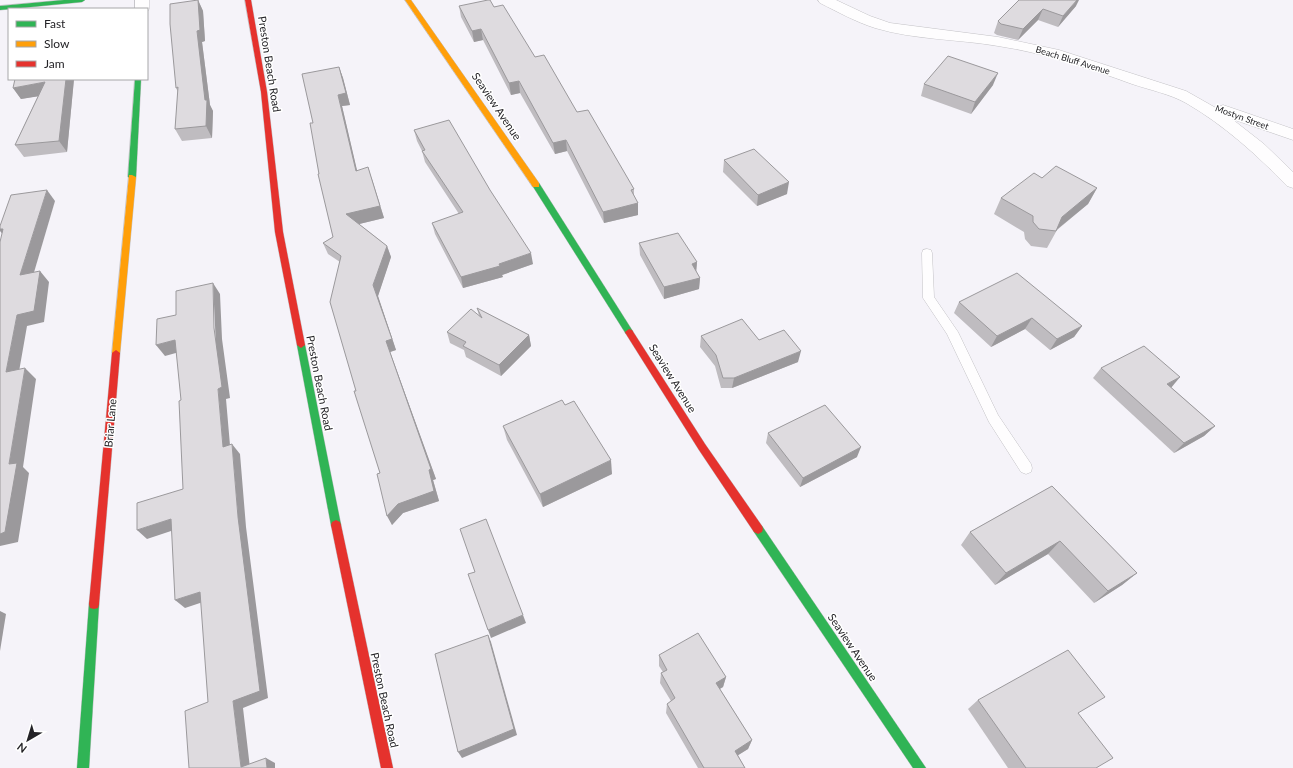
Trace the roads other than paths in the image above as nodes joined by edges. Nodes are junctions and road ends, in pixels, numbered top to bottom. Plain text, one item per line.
1 (82, 0) edge
2 (248, 0) edge
3 (408, 0) edge
4 (825, 0) edge
5 (45, 2) edge
6 (0, 8) edge
7 (138, 80) edge
8 (1191, 99) junction
9 (1293, 135) edge
10 (1293, 182) edge
11 (927, 253) dead end
12 (1026, 468) dead end
13 (83, 768) edge
14 (387, 768) edge
15 (920, 768) edge

1 - 5 street
2 - 14 street, Preston Beach Road
3 - 15 street, Seaview Avenue
4 - 8 street, Beach Bluff Avenue
5 - 6 street
7 - 13 street, Briar Lane
8 - 9 street, Mostyn Street
8 - 10 street, Beach Bluff Avenue
11 - 12 lane

